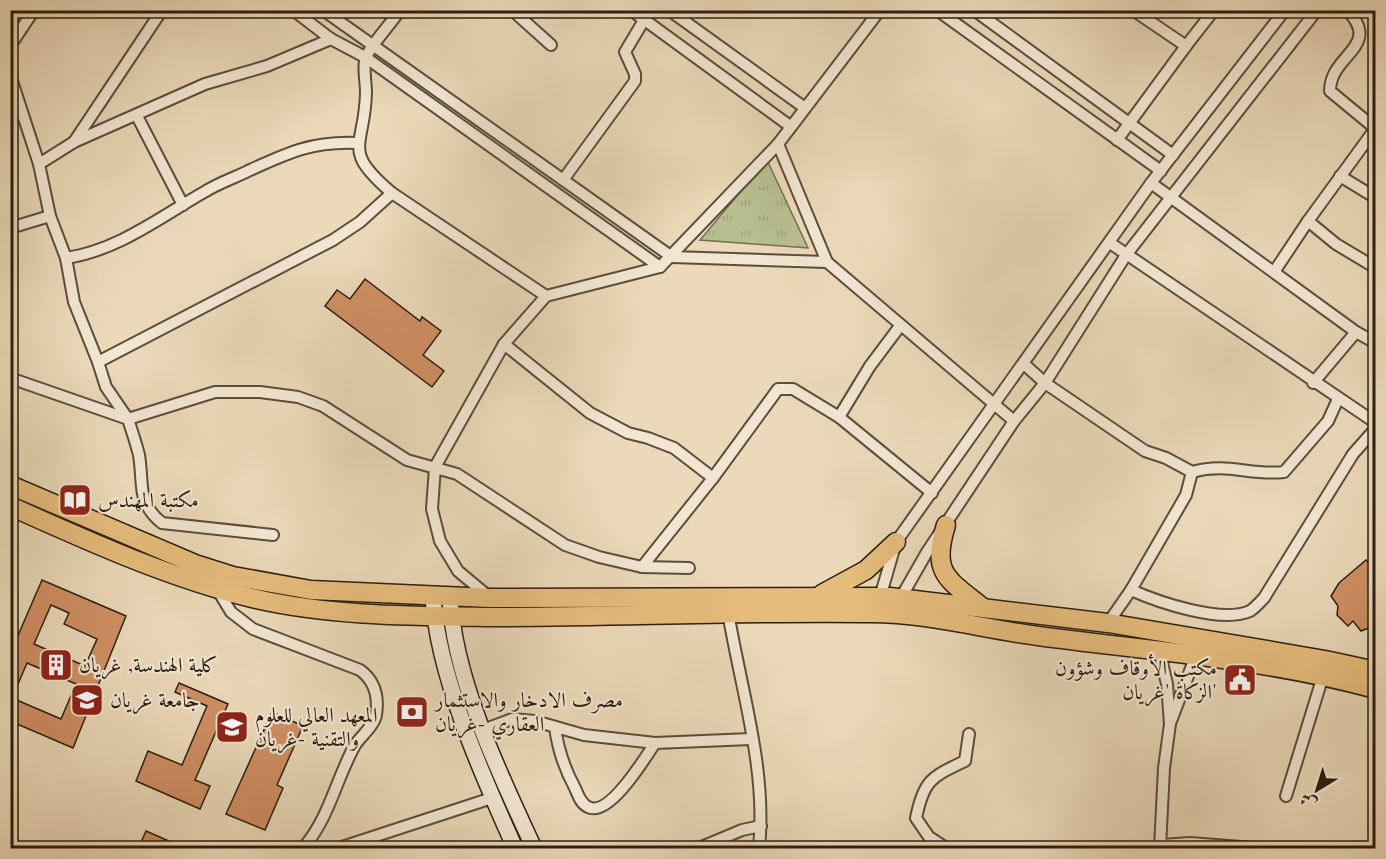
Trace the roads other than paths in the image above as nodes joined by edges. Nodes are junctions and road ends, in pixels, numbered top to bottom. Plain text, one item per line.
1 (34, 10) edge
2 (162, 10) edge
3 (293, 10) edge
4 (323, 10) edge
5 (400, 10) edge
6 (512, 10) edge
7 (631, 10) edge
8 (669, 10) edge
9 (880, 10) edge
10 (937, 10) edge
11 (974, 10) edge
12 (1214, 10) edge
13 (1285, 10) edge
14 (1317, 10) edge
15 (1347, 10) edge
16 (1141, 13) edge
17 (644, 20) junction
18 (331, 39) junction
19 (551, 45) dead end
20 (10, 46) edge
21 (374, 46) junction
22 (1186, 46) junction
23 (365, 57) junction
24 (10, 75) edge
25 (805, 108) junction
26 (137, 116) junction
27 (1131, 124) junction
28 (790, 126) junction
29 (1118, 140) junction
30 (74, 142) junction
31 (357, 143) junction
32 (778, 144) junction
33 (1173, 155) junction
34 (39, 165) junction
35 (1161, 171) junction
36 (1340, 176) junction
37 (563, 180) junction
38 (1151, 183) junction
39 (392, 193) junction
40 (1170, 198) junction
41 (1376, 198) edge
42 (183, 205) junction
43 (50, 216) junction
44 (1308, 220) junction
45 (10, 228) edge
46 (1110, 243) junction
47 (1126, 255) junction
48 (672, 257) junction
49 (66, 258) junction
50 (827, 262) junction
51 (660, 267) junction
52 (1376, 268) edge
53 (1274, 272) junction
54 (546, 296) junction
55 (900, 326) junction
56 (1356, 332) junction
57 (1376, 343) edge
58 (504, 344) junction
59 (98, 362) junction
60 (1024, 363) junction
61 (10, 378) edge
62 (1045, 383) junction
63 (1313, 383) junction
64 (1338, 399) junction
65 (994, 405) junction
66 (839, 417) junction
67 (128, 419) junction
68 (1014, 421) junction
69 (1376, 423) edge
70 (1376, 429) edge
71 (435, 467) junction
72 (1192, 472) junction
73 (713, 478) junction
74 (18, 488) edge
75 (932, 493) junction
76 (12, 511) edge
77 (946, 525) junction
78 (273, 535) dead end
79 (896, 542) junction
80 (642, 567) junction
81 (689, 568) dead end
82 (218, 589) junction
83 (1131, 590) junction
84 (821, 595) junction
85 (442, 596) junction
86 (490, 598) junction
87 (900, 598) junction
88 (884, 608) junction
89 (984, 608) junction
90 (728, 612) junction
91 (443, 616) junction
92 (1108, 623) junction
93 (1159, 650) junction
94 (1196, 655) junction
95 (1376, 671) edge
96 (1323, 676) junction
97 (1376, 689) edge
98 (1170, 724) junction
99 (555, 727) junction
100 (483, 730) junction
101 (969, 734) dead end
102 (751, 739) junction
103 (655, 743) junction
104 (1286, 796) dead end
105 (492, 798) junction
106 (761, 826) junction
107 (1160, 847) edge
108 (303, 849) edge
109 (339, 849) edge
110 (515, 849) edge
111 (534, 849) edge
112 (699, 849) edge
113 (759, 849) edge
114 (946, 849) edge
115 (1254, 849) edge

1 - 20 street
2 - 30 street
3 - 18 street
4 - 21 street
5 - 21 street
6 - 19 street
7 - 17 street
8 - 25 street
9 - 25 street
10 - 29 street
11 - 27 street
12 - 22 street
13 - 33 street
14 - 40 street
15 - 36 street
16 - 22 street
17 - 28 street
17 - 37 street
18 - 23 street
18 - 26 street
21 - 23 street
21 - 37 street
22 - 27 street
23 - 31 street
23 - 51 street
24 - 34 street
25 - 28 street
26 - 30 street
26 - 42 street
27 - 29 street
27 - 33 street
28 - 32 street
29 - 35 street
30 - 34 street
31 - 39 street
31 - 42 street
32 - 48 street
32 - 50 street
33 - 35 street
34 - 43 street
35 - 38 street
36 - 41 street
36 - 44 street
37 - 48 street
38 - 40 street
38 - 46 street
39 - 54 street
39 - 59 street
40 - 47 street
40 - 53 street
42 - 49 street
43 - 45 street
43 - 49 street
44 - 52 street
44 - 53 street
46 - 47 street
46 - 60 street
47 - 62 street
47 - 63 street
48 - 50 street
48 - 51 street
49 - 59 street
50 - 55 street
51 - 54 street
53 - 56 street
54 - 58 street
55 - 65 street
55 - 66 street
56 - 57 street
56 - 63 street
58 - 71 street
58 - 73 street
59 - 67 street
60 - 62 street
60 - 65 street
61 - 67 street
62 - 68 street
62 - 72 street
63 - 64 street
64 - 69 street
64 - 72 street
65 - 68 street
65 - 75 street
66 - 73 street
66 - 75 street
67 - 71 street
67 - 78 street
68 - 77 street
70 - 83 street
71 - 80 street
71 - 86 street
72 - 83 street
73 - 80 street
74 - 76 street
74 - 85 main road
75 - 79 street
76 - 82 main road
77 - 87 street
77 - 89 main road
79 - 84 main road
79 - 88 street
80 - 81 street
82 - 91 main road
82 - 108 street
83 - 92 street
84 - 86 main road
84 - 88 main road
85 - 86 main road
85 - 91 main road
87 - 88 main road
87 - 89 main road
88 - 90 main road
88 - 93 main road
89 - 92 main road
90 - 91 main road
90 - 102 street
91 - 100 main road
91 - 105 main road
92 - 95 main road
93 - 94 main road
93 - 98 street
94 - 96 main road
94 - 98 street
96 - 97 main road
96 - 104 street
98 - 107 street
99 - 100 street
99 - 103 street
99 - 103 street
100 - 111 main road
101 - 114 street
102 - 103 street
102 - 106 street
105 - 109 street
105 - 110 main road
106 - 112 street
106 - 113 street
107 - 115 street

